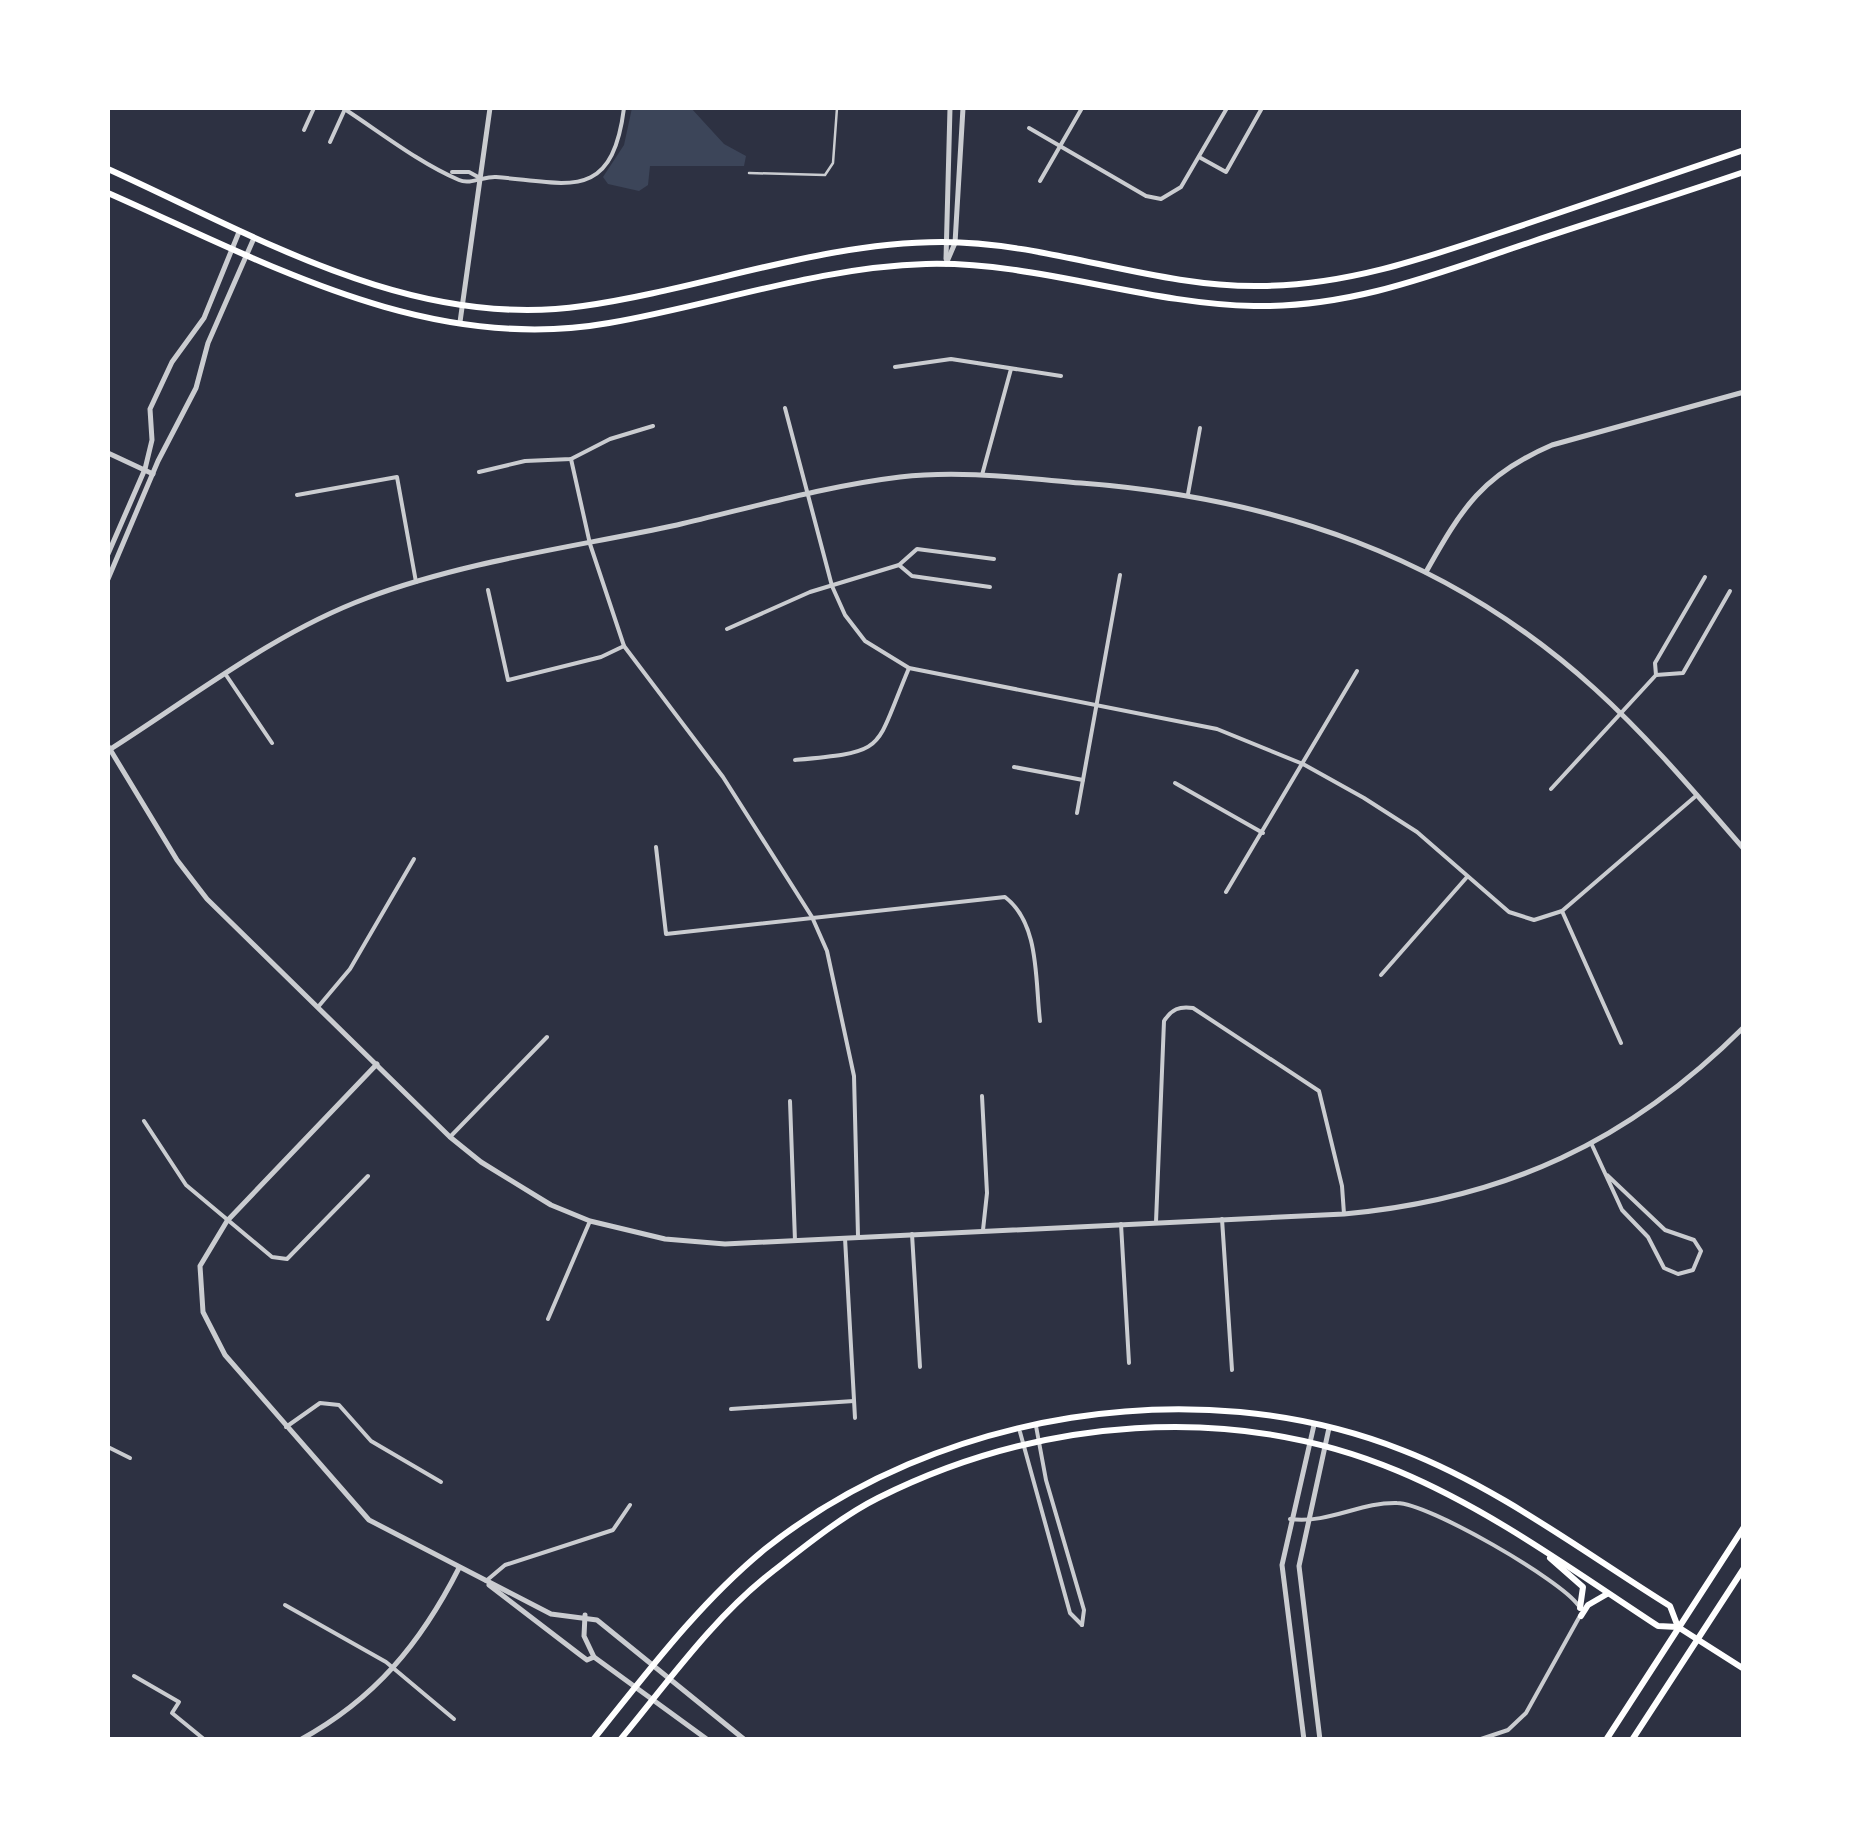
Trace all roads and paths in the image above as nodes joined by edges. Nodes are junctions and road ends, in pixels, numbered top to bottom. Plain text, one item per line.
1 (314, 108) edge
2 (344, 108) edge
3 (490, 108) edge
4 (624, 108) edge
5 (837, 108) edge
6 (950, 108) edge
7 (963, 108) edge
8 (1082, 108) edge
9 (1227, 108) edge
10 (1262, 108) edge
11 (1029, 128) dead end
12 (304, 130) dead end
13 (330, 142) dead end
14 (1060, 146) junction
15 (1744, 150) edge
16 (1198, 157) junction
17 (108, 169) edge
18 (1744, 172) edge
19 (749, 173) dead end
20 (480, 178) junction
21 (1040, 180) dead end
22 (108, 193) edge
23 (1523, 225) junction
24 (240, 229) junction
25 (255, 236) junction
26 (1533, 241) junction
27 (943, 242) junction
28 (954, 243) junction
29 (233, 248) junction
30 (246, 255) junction
31 (946, 264) junction
32 (463, 304) junction
33 (460, 326) junction
34 (895, 366) dead end
35 (1011, 368) junction
36 (1060, 376) dead end
37 (1744, 392) edge
38 (786, 408) dead end
39 (653, 426) dead end
40 (1200, 428) dead end
41 (108, 453) edge
42 (571, 459) junction
43 (145, 469) junction
44 (479, 472) dead end
45 (153, 474) junction
46 (982, 475) junction
47 (1188, 494) junction
48 (297, 495) dead end
49 (811, 495) junction
50 (590, 544) junction
51 (108, 554) edge
52 (994, 560) dead end
53 (899, 565) junction
54 (1426, 572) junction
55 (1120, 575) dead end
56 (1705, 576) dead end
57 (108, 580) edge
58 (416, 582) junction
59 (832, 586) junction
60 (990, 587) dead end
61 (488, 590) dead end
62 (1730, 591) dead end
63 (727, 629) dead end
64 (624, 646) junction
65 (909, 668) junction
66 (1357, 671) dead end
67 (1656, 674) junction
68 (226, 675) junction
69 (1098, 704) junction
70 (1621, 714) junction
71 (272, 743) dead end
72 (108, 749) edge
73 (795, 760) dead end
74 (1303, 764) junction
75 (1014, 767) dead end
76 (1083, 780) junction
77 (1176, 783) dead end
78 (1550, 789) dead end
79 (1697, 795) junction
80 (1077, 812) dead end
81 (1263, 832) junction
82 (656, 848) dead end
83 (1744, 849) edge
84 (414, 859) dead end
85 (1467, 877) junction
86 (1226, 892) dead end
87 (1562, 912) junction
88 (812, 916) junction
89 (1382, 974) dead end
90 (318, 1006) junction
91 (1040, 1020) dead end
92 (1743, 1027) edge
93 (547, 1037) dead end
94 (1621, 1042) dead end
95 (377, 1064) junction
96 (982, 1096) dead end
97 (790, 1101) dead end
98 (144, 1121) dead end
99 (450, 1137) junction
100 (1592, 1145) junction
101 (1607, 1175) junction
102 (368, 1176) dead end
103 (1344, 1214) junction
104 (1222, 1219) junction
105 (226, 1221) junction
106 (590, 1221) junction
107 (1156, 1222) junction
108 (1120, 1224) junction
109 (982, 1230) junction
110 (912, 1234) junction
111 (858, 1237) junction
112 (845, 1238) junction
113 (795, 1240) junction
114 (548, 1319) dead end
115 (1128, 1363) dead end
116 (920, 1368) dead end
117 (1232, 1370) dead end
118 (854, 1401) junction
119 (731, 1409) dead end
120 (856, 1418) dead end
121 (1314, 1424) junction
122 (1036, 1426) junction
123 (286, 1428) junction
124 (1329, 1428) junction
125 (1019, 1429) junction
126 (1040, 1440) junction
127 (1024, 1444) junction
128 (1309, 1444) junction
129 (1324, 1447) junction
130 (108, 1448) edge
131 (130, 1458) dead end
132 (442, 1482) dead end
133 (630, 1504) dead end
134 (1290, 1519) junction
135 (1307, 1521) junction
136 (1744, 1528) edge
137 (1550, 1557) junction
138 (459, 1568) junction
139 (1744, 1568) edge
140 (486, 1582) junction
141 (1608, 1594) junction
142 (286, 1605) dead end
143 (1580, 1612) junction
144 (585, 1616) junction
145 (1678, 1627) junction
146 (1699, 1639) junction
147 (594, 1657) junction
148 (652, 1666) junction
149 (395, 1668) junction
150 (1744, 1669) edge
151 (134, 1676) dead end
152 (670, 1680) junction
153 (636, 1686) junction
154 (654, 1699) junction
155 (454, 1719) dead end
156 (205, 1740) edge
157 (300, 1740) edge
158 (593, 1740) edge
159 (620, 1740) edge
160 (708, 1740) edge
161 (745, 1740) edge
162 (1304, 1740) edge
163 (1320, 1740) edge
164 (1478, 1740) edge
165 (1606, 1740) edge
166 (1632, 1740) edge

1 - 12 street
2 - 13 street
2 - 20 street
3 - 20 street
4 - 20 street
5 - 19 lane
6 - 27 street
7 - 28 street
8 - 14 street
9 - 16 street
10 - 16 street
11 - 14 street
14 - 16 street
14 - 21 street
15 - 23 main road
17 - 24 main road
18 - 26 main road
20 - 32 street
22 - 29 main road
23 - 26 main road
23 - 28 main road
24 - 25 main road
24 - 29 street
25 - 30 street
25 - 32 main road
26 - 31 main road
27 - 28 main road
27 - 31 street
27 - 32 main road
28 - 31 street
29 - 30 main road
29 - 43 street
30 - 33 main road
30 - 45 street
31 - 33 main road
32 - 33 street
34 - 35 street
35 - 36 street
35 - 46 street
37 - 54 street
38 - 49 street
39 - 42 street
40 - 47 street
41 - 43 street
42 - 44 street
42 - 50 street
43 - 45 street
43 - 51 street
45 - 57 street
46 - 47 street
46 - 49 street
47 - 54 street
48 - 58 street
49 - 50 street
49 - 59 street
50 - 58 street
50 - 64 street
52 - 53 street
53 - 59 street
53 - 60 street
54 - 70 street
55 - 69 street
56 - 67 street
58 - 68 street
59 - 63 street
59 - 65 street
61 - 64 street
62 - 67 street
64 - 88 street
65 - 69 street
65 - 73 street
66 - 74 street
67 - 70 street
68 - 71 street
68 - 72 street
69 - 74 street
69 - 76 street
70 - 78 street
70 - 79 street
72 - 90 street
74 - 81 street
74 - 85 street
75 - 76 street
76 - 80 street
77 - 81 street
79 - 83 street
79 - 87 street
81 - 86 street
82 - 88 street
84 - 90 street
85 - 87 street
85 - 89 street
87 - 94 street
88 - 91 street
88 - 111 street
90 - 95 street
92 - 100 street
93 - 99 street
95 - 99 street
95 - 105 street
96 - 109 street
97 - 113 street
98 - 105 street
99 - 106 street
100 - 101 street
100 - 103 street
101 - 101 street
102 - 105 street
103 - 104 street
103 - 107 street
104 - 107 street
104 - 117 street
105 - 123 street
106 - 113 street
106 - 114 street
107 - 108 street
108 - 109 street
108 - 115 street
109 - 110 street
110 - 111 street
110 - 116 street
111 - 112 street
112 - 113 street
112 - 118 street
118 - 119 street
118 - 120 street
121 - 122 main road
121 - 124 main road
121 - 128 street
122 - 125 main road
122 - 126 street
123 - 132 street
123 - 138 street
124 - 129 street
124 - 145 main road
125 - 127 street
125 - 148 main road
126 - 127 main road
126 - 127 street
126 - 128 main road
127 - 152 main road
128 - 129 main road
128 - 134 street
129 - 135 street
129 - 137 main road
130 - 131 street
133 - 140 street
134 - 135 street
134 - 162 street
135 - 143 street
135 - 163 street
136 - 145 main road
137 - 141 main road
137 - 143 main road
138 - 140 street
138 - 149 street
139 - 146 main road
140 - 144 street
140 - 147 street
141 - 143 main road
141 - 145 main road
142 - 149 street
143 - 164 street
144 - 147 street
144 - 148 street
145 - 146 main road
145 - 165 main road
146 - 150 main road
146 - 166 main road
147 - 153 street
148 - 152 street
148 - 153 main road
149 - 155 street
149 - 157 street
151 - 156 street
152 - 154 main road
152 - 161 street
153 - 154 street
153 - 158 main road
154 - 159 main road
154 - 160 street

